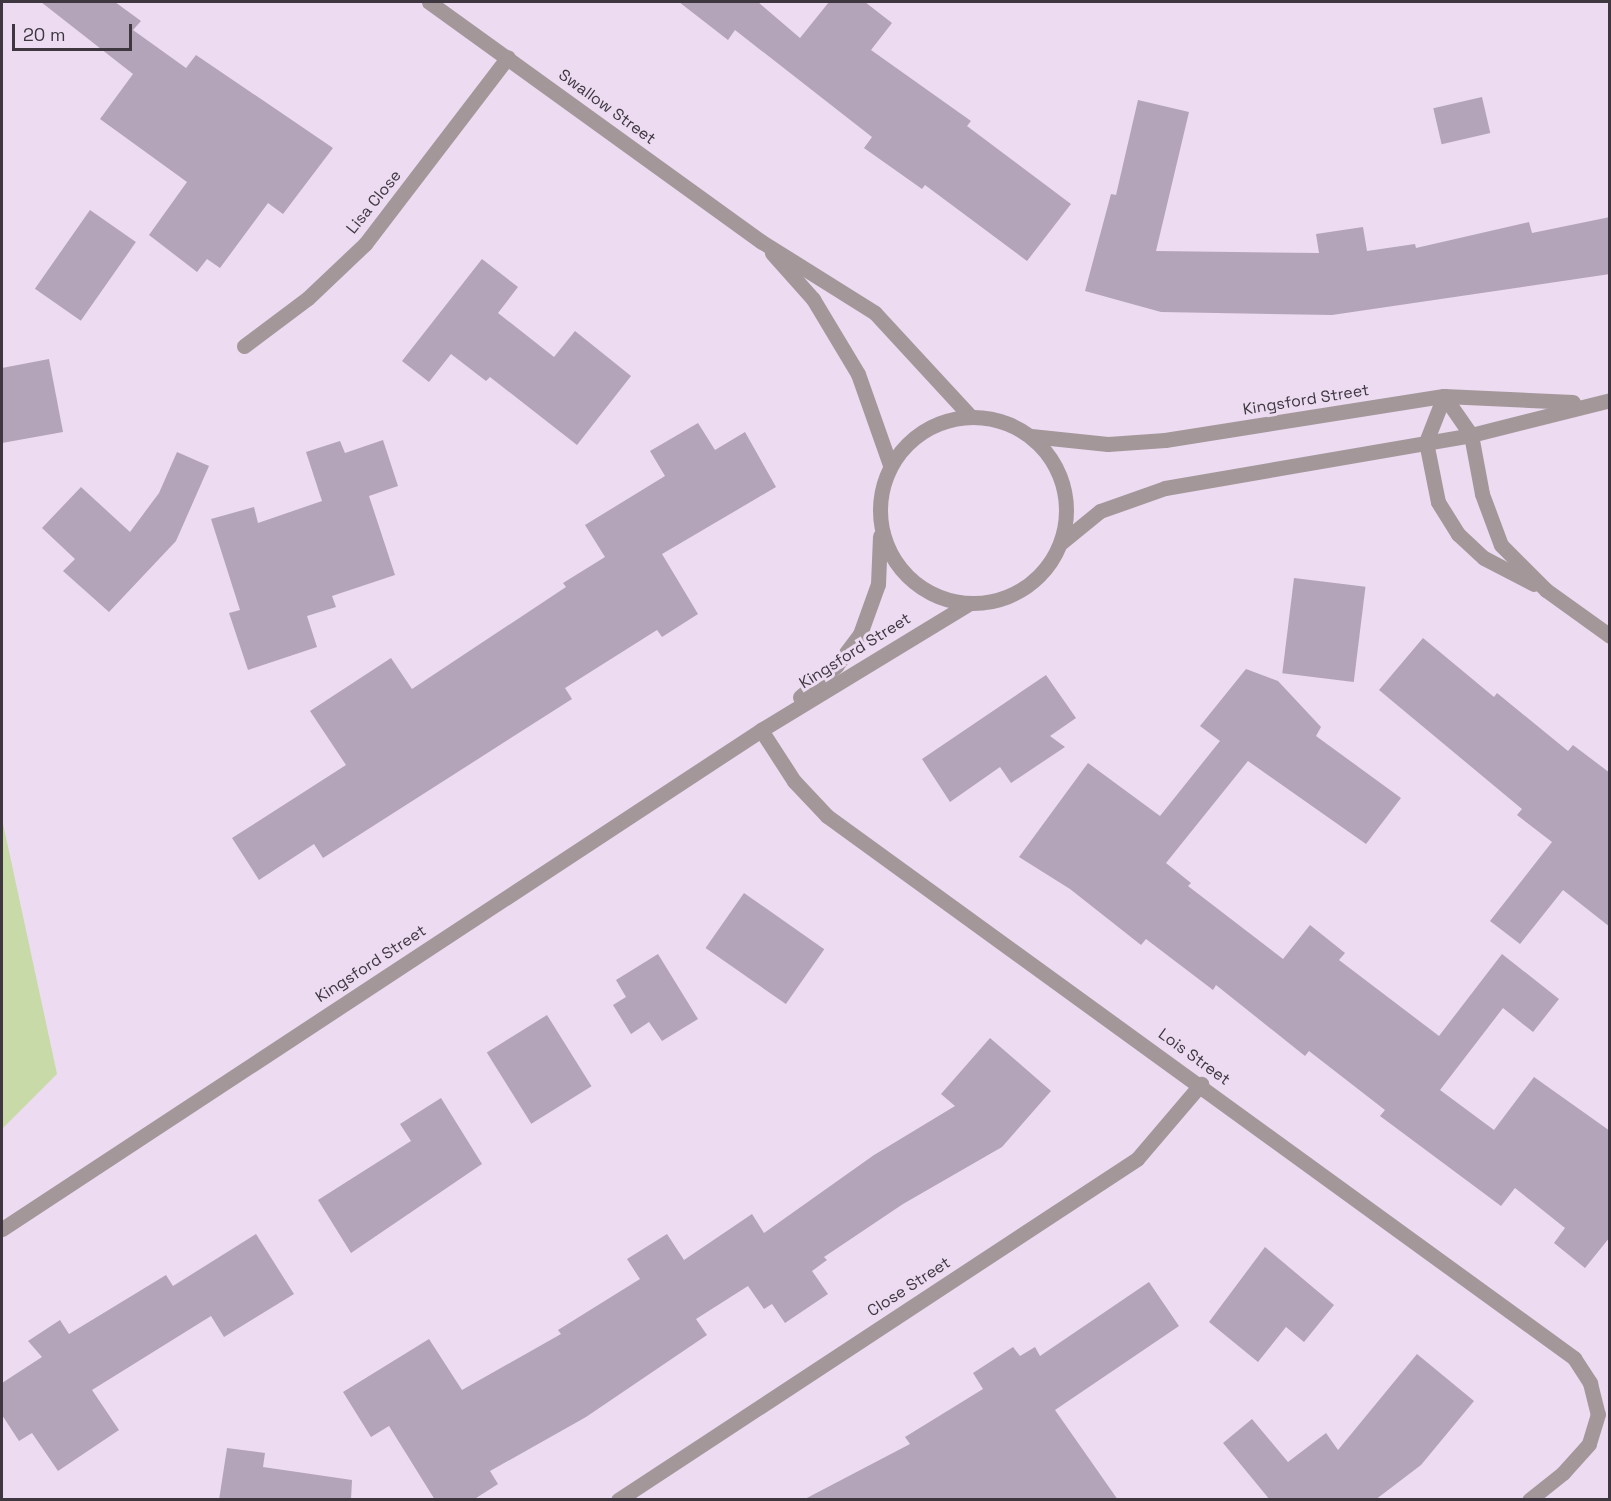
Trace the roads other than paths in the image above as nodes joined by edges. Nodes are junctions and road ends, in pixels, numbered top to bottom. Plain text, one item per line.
1 (429, 2) edge
2 (508, 57) junction
3 (762, 242) junction
4 (244, 346) dead end
5 (1444, 396) junction
6 (1610, 400) edge
7 (1588, 403) junction
8 (970, 416) junction
9 (1471, 435) junction
10 (1031, 436) junction
11 (1426, 442) junction
12 (890, 465) junction
13 (880, 528) junction
14 (1062, 542) junction
15 (1546, 590) junction
16 (968, 604) junction
17 (1610, 636) edge
18 (761, 730) junction
19 (1201, 1084) junction
20 (2, 1229) edge
21 (618, 1500) edge
22 (1529, 1500) edge

1 - 2 street, Swallow Street
2 - 3 street, Swallow Street
2 - 4 street, Lisa Close
3 - 8 street, Swallow Street
3 - 12 street, Swallow Street
5 - 7 street, Kingsford Street
5 - 9 street
5 - 10 street, Kingsford Street
5 - 11 street
6 - 7 street, Kingsford Street
7 - 9 street, Kingsford Street
8 - 10 street
8 - 12 street
9 - 11 street, Kingsford Street
9 - 15 street
10 - 14 street
11 - 14 street, Kingsford Street
11 - 15 street
12 - 13 street
13 - 16 street
13 - 18 street, Kingsford Street
14 - 16 street
15 - 17 street
16 - 18 street, Kingsford Street
18 - 19 street, Lois Street
18 - 20 street, Kingsford Street
19 - 21 street, Close Street
19 - 22 street, Lois Street

